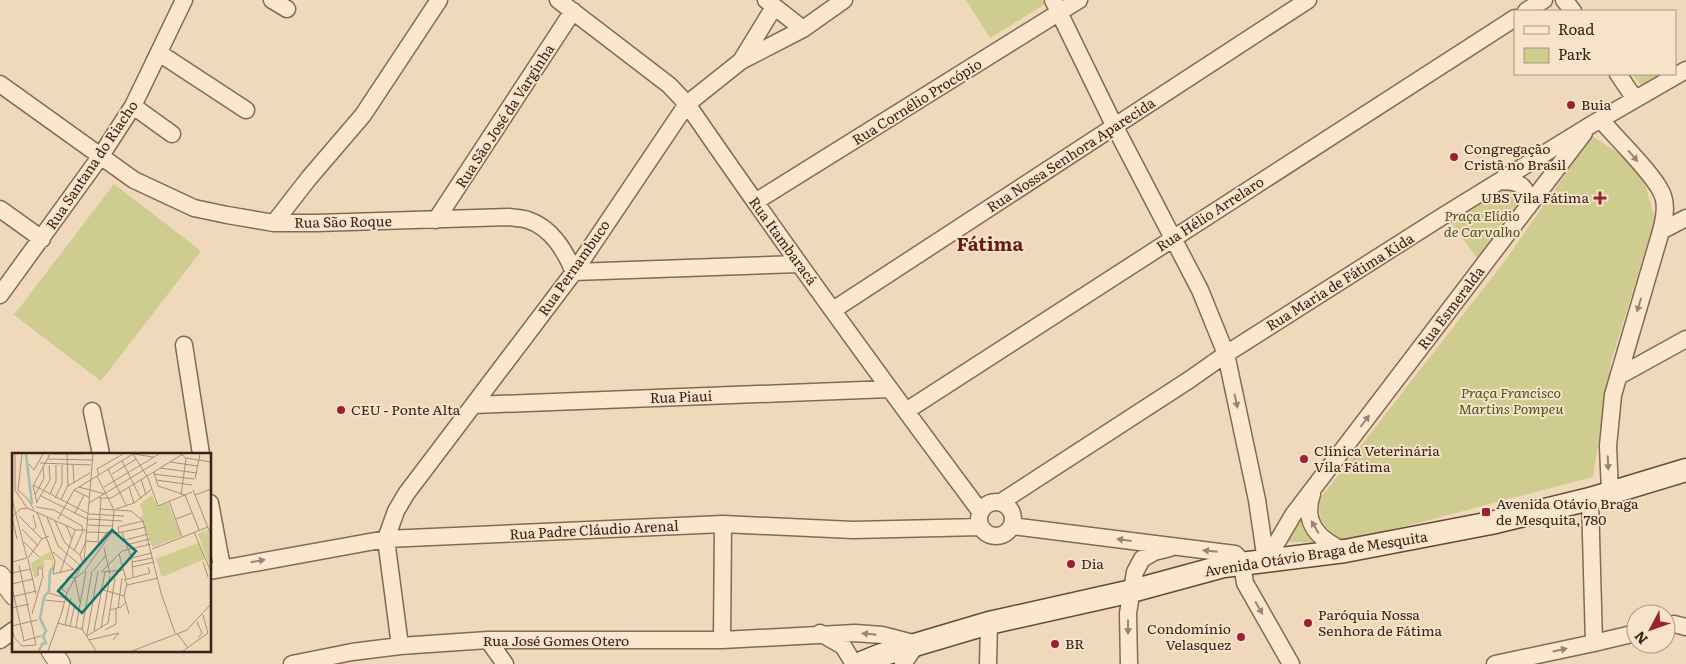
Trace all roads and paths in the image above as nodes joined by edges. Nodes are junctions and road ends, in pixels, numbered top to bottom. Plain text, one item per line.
1 (184, 0) edge
2 (272, 0) edge
3 (439, 0) edge
4 (558, 0) edge
5 (844, 0) edge
6 (1078, 0) edge
7 (1308, 0) edge
8 (1544, 0) edge
9 (1564, 0) edge
10 (770, 3) edge
11 (1056, 6) edge
12 (287, 9) dead end
13 (1528, 10) edge
14 (1572, 10) edge
15 (573, 12) junction
16 (1514, 19) edge
17 (803, 29) junction
18 (159, 53) junction
19 (741, 61) junction
20 (1619, 75) edge
21 (1674, 75) edge
22 (0, 84) edge
23 (1635, 99) junction
24 (687, 104) junction
25 (133, 106) junction
26 (246, 110) dead end
27 (1595, 123) junction
28 (1115, 127) junction
29 (172, 134) dead end
30 (100, 157) junction
31 (1500, 181) junction
32 (755, 202) junction
33 (1528, 207) junction
34 (0, 209) edge
35 (1686, 218) edge
36 (436, 220) junction
37 (274, 223) junction
38 (1661, 231) junction
39 (1174, 238) junction
40 (42, 239) junction
41 (799, 264) junction
42 (574, 272) junction
43 (0, 295) edge
44 (833, 310) junction
45 (1686, 339) edge
46 (184, 345) dead end
47 (1226, 354) junction
48 (1619, 376) junction
49 (889, 389) junction
50 (474, 405) junction
51 (92, 411) dead end
52 (906, 412) junction
53 (101, 453) edge
54 (201, 453) edge
55 (1686, 470) edge
56 (1313, 490) junction
57 (1600, 496) junction
58 (1257, 500) junction
59 (1001, 502) junction
60 (211, 514) edge
61 (1293, 515) junction
62 (980, 519) junction
63 (723, 524) junction
64 (1012, 526) junction
65 (386, 539) junction
66 (1172, 547) junction
67 (1345, 551) junction
68 (1266, 561) junction
69 (1242, 564) junction
70 (216, 569) edge
71 (0, 576) edge
72 (1132, 591) junction
73 (12, 592) edge
74 (989, 623) junction
75 (12, 631) edge
76 (820, 634) junction
77 (1626, 635) edge
78 (0, 640) edge
79 (488, 640) junction
80 (722, 640) junction
81 (1594, 643) junction
82 (917, 644) junction
83 (400, 646) junction
84 (52, 652) edge
85 (353, 658) edge
86 (60, 664) edge
87 (292, 664) edge
88 (505, 664) edge
89 (854, 664) edge
90 (859, 664) edge
91 (903, 664) edge
92 (988, 664) edge
93 (1129, 664) edge
94 (1291, 664) edge
95 (1495, 664) edge

1 - 18 street, Rua Santana do Riacho
2 - 12 street
3 - 37 street
4 - 15 street, Rua Itambaracá
5 - 17 street
6 - 11 street, Rua Cornélio Procópio
7 - 28 street, Rua Nossa Senhora Aparecida
8 - 13 street
9 - 14 street
10 - 17 street
10 - 19 street, Rua Pernambuco
11 - 28 street
11 - 32 street, Rua Cornélio Procópio
15 - 24 street, Rua Itambaracá
15 - 36 street, Rua São José da Varginha
16 - 39 street, Rua Hélio Arrelaro
17 - 19 street
18 - 25 street, Rua Santana do Riacho
18 - 26 street
19 - 24 street, Rua Pernambuco
20 - 23 street
21 - 23 street, Rua Maria de Fátima Kida
22 - 30 street, Rua São Roque
23 - 27 street, Rua Maria de Fátima Kida
24 - 32 street, Rua Itambaracá
24 - 42 street, Rua Pernambuco
25 - 29 street
25 - 30 street, Rua Santana do Riacho
27 - 31 street, Rua Maria de Fátima Kida
27 - 33 street, Rua Esmeralda
27 -> 38 street
28 - 39 street
28 - 44 street, Rua Nossa Senhora Aparecida
30 - 37 street, Rua São Roque
30 - 40 street, Rua Santana do Riacho
31 - 33 street
31 - 47 street, Rua Maria de Fátima Kida
32 - 41 street, Rua Itambaracá
56 -> 33 street, Rua Esmeralda
34 - 40 street
35 - 38 street
36 - 37 street, Rua São Roque
36 - 42 street, Rua São Roque
38 -> 48 street
39 - 47 street
39 - 52 street, Rua Hélio Arrelaro
40 - 43 street, Rua Santana do Riacho
41 - 42 street
41 - 44 street, Rua Itambaracá
42 - 50 street, Rua Pernambuco
44 - 49 street, Rua Itambaracá
45 - 48 street
46 - 54 street
47 -> 58 street
47 - 59 street, Rua Maria de Fátima Kida
48 -> 57 street
49 - 50 street, Rua Piaui
49 - 52 street, Rua Itambaracá
50 - 65 street, Rua Pernambuco
51 - 53 street
52 - 62 street, Rua Itambaracá
55 - 57 main road, Avenida Otávio Braga de Mesquita
56 - 61 street, Rua Esmeralda
67 -> 56 street, Rua Esmeralda
57 - 67 main road, Avenida Otávio Braga de Mesquita
57 - 81 street
58 - 61 street
58 - 68 street
59 - 62 street
59 - 64 street
60 - 70 street
61 - 68 street, Rua Esmeralda
62 - 63 street, Rua Padre Cláudio Arenal
62 - 64 street
63 - 65 street, Rua Padre Cláudio Arenal
63 - 80 street
66 -> 64 street
70 -> 65 street, Rua Padre Cláudio Arenal
65 - 83 street
69 -> 66 street
66 - 72 street
67 - 68 main road, Avenida Otávio Braga de Mesquita
68 - 69 main road, Avenida Otávio Braga de Mesquita
69 - 72 main road, Avenida Otávio Braga de Mesquita
69 -> 94 street
71 - 73 street
72 - 74 main road, Avenida Otávio Braga de Mesquita
72 -> 93 street
74 - 82 main road, Avenida Otávio Braga de Mesquita
74 - 92 street
75 - 78 street
76 - 80 street, Rua José Gomes Otero
82 -> 76 street, Rua José Gomes Otero
76 - 89 street
77 - 81 street
79 - 80 street, Rua José Gomes Otero
79 - 83 street, Rua José Gomes Otero
79 - 88 street
95 -> 81 street
82 - 90 main road, Avenida Otávio Braga de Mesquita
82 - 91 street
83 - 85 street, Rua José Gomes Otero
84 - 86 street
85 - 87 street, Rua José Gomes Otero

